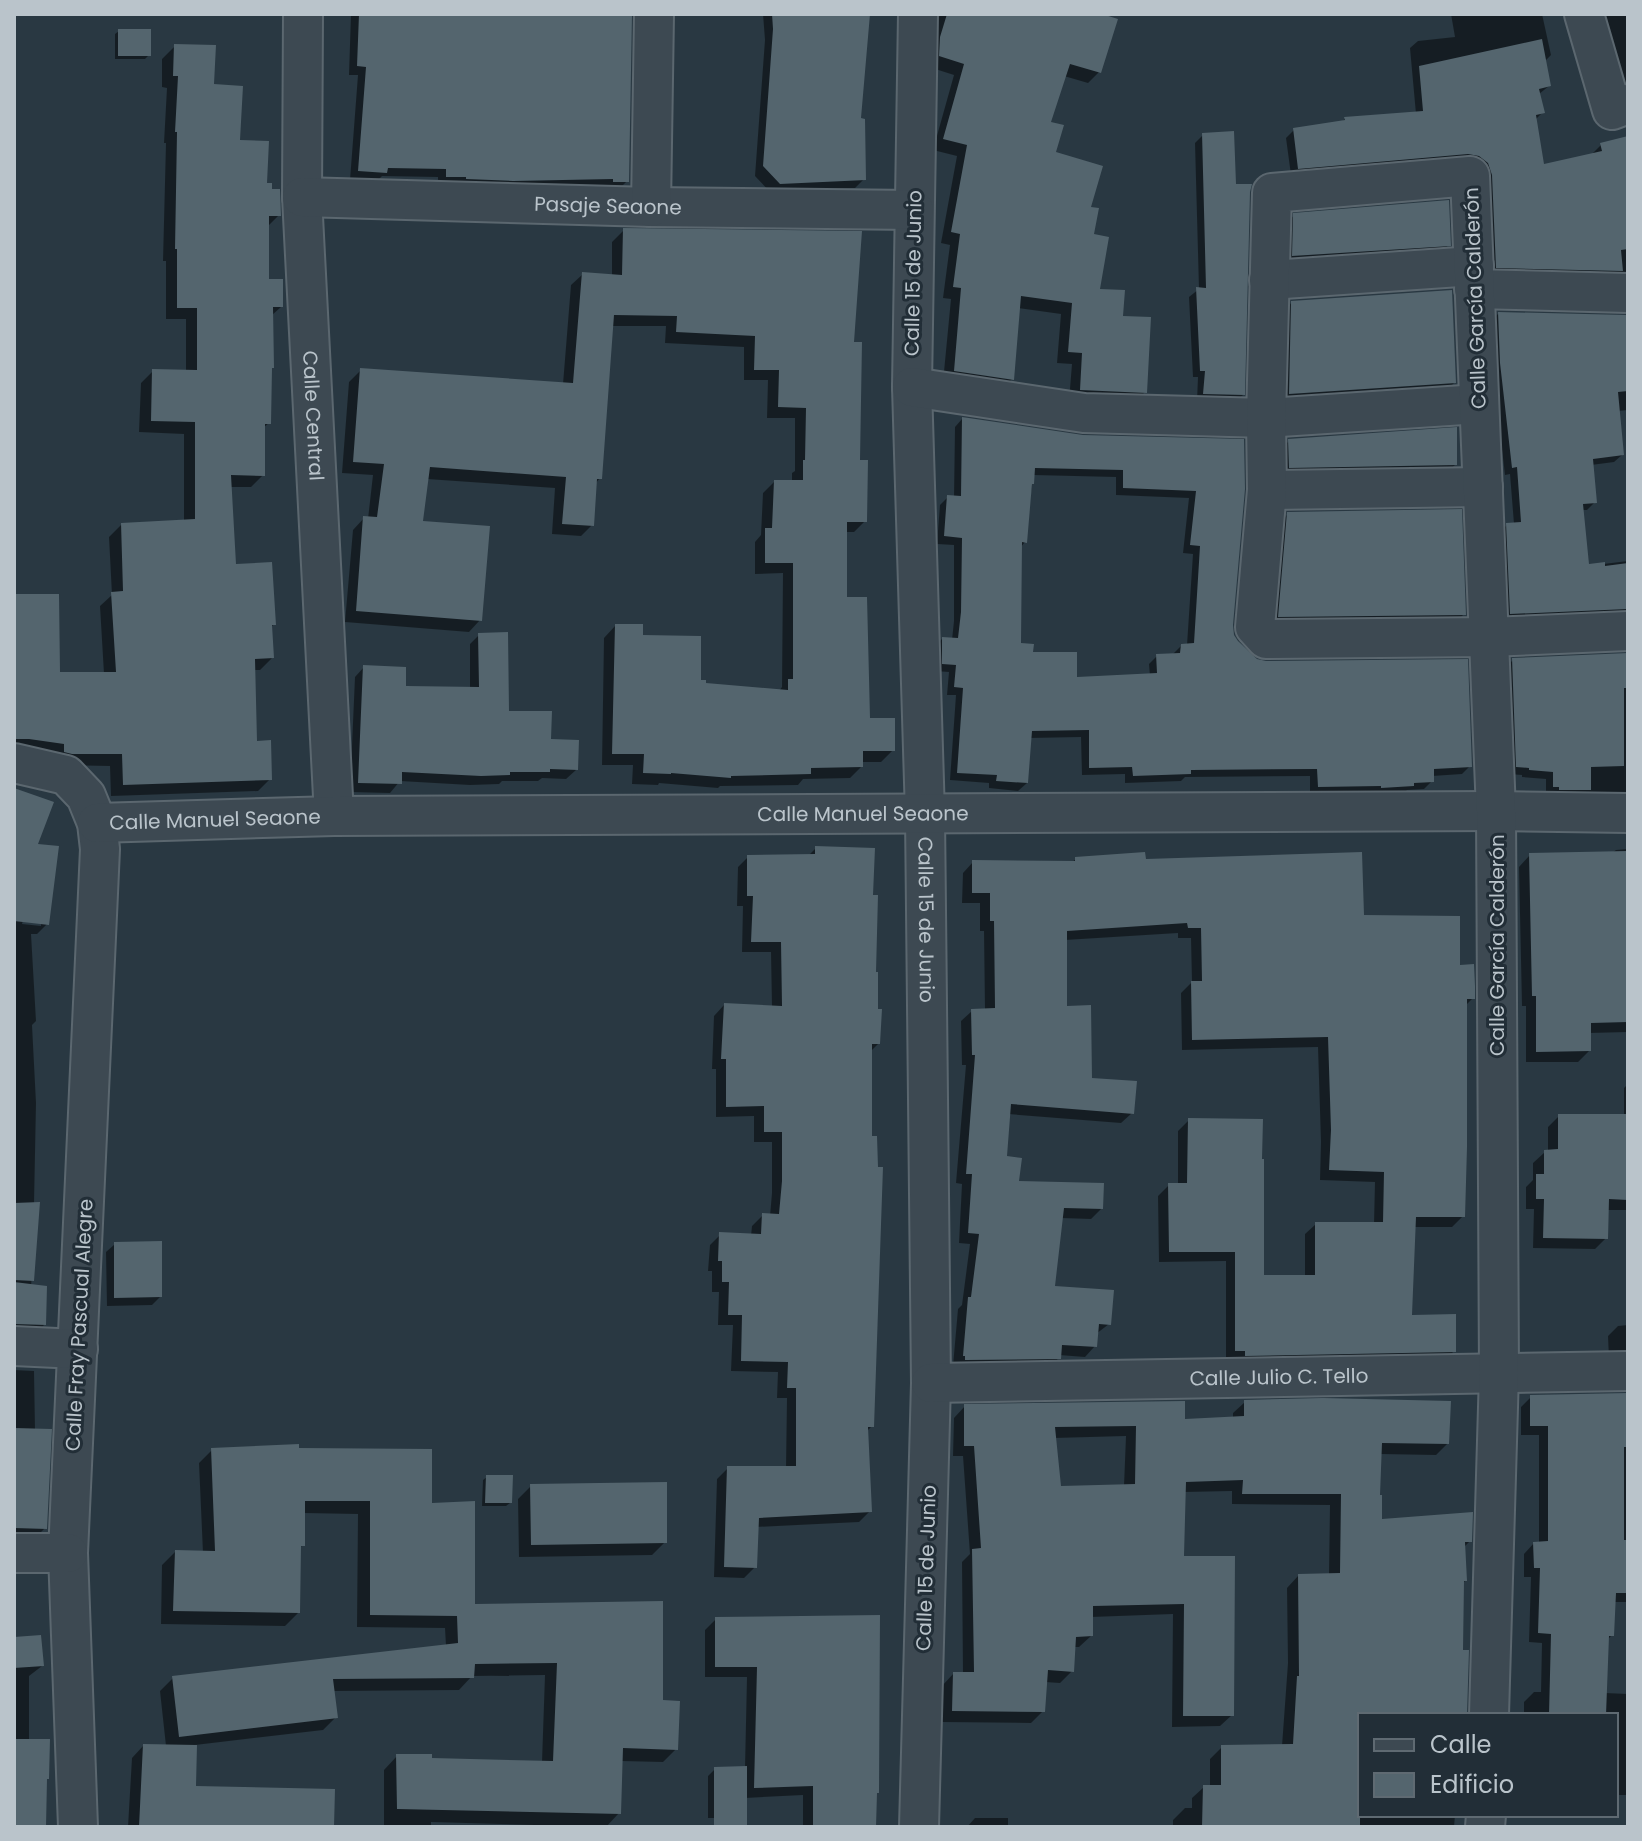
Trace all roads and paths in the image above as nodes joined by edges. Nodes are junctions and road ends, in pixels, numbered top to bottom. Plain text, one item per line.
1 (303, 14) edge
2 (654, 14) edge
3 (918, 14) edge
4 (1584, 14) edge
5 (1620, 107) edge
6 (302, 197) junction
7 (651, 207) junction
8 (914, 210) junction
9 (1474, 278) junction
10 (1269, 280) junction
11 (1628, 293) edge
12 (912, 387) junction
13 (1479, 404) junction
14 (1266, 418) junction
15 (1483, 487) junction
16 (1267, 490) junction
17 (1628, 631) edge
18 (1489, 637) junction
19 (14, 763) edge
20 (1496, 811) junction
21 (1628, 813) edge
22 (925, 815) junction
23 (334, 816) junction
24 (97, 823) junction
25 (14, 1346) edge
26 (78, 1349) junction
27 (1628, 1371) edge
28 (1499, 1373) junction
29 (931, 1383) junction
30 (14, 1553) edge
31 (68, 1553) junction
32 (1489, 1713) edge
33 (78, 1827) edge
34 (919, 1827) edge

1 - 6 street, Calle Central
2 - 7 street
3 - 8 street, Calle 15 de Junio
4 - 5 street
6 - 7 street, Pasaje Seaone
6 - 23 street, Calle Central
7 - 8 street, Pasaje Seaone
8 - 12 street, Calle 15 de Junio
9 - 10 street
9 - 10 street, Calle García Calderón
9 - 11 street
9 - 13 street, Calle García Calderón
10 - 14 street
12 - 14 street
12 - 22 street, Calle 15 de Junio
13 - 14 street
13 - 15 street, Calle García Calderón
14 - 16 street
15 - 16 street
15 - 18 street, Calle García Calderón
16 - 18 street
17 - 18 street
18 - 20 street, Calle García Calderón
19 - 24 street
20 - 21 street, Calle Manuel Seaone
20 - 22 street, Calle Manuel Seaone
20 - 28 street, Calle García Calderón
22 - 23 street, Calle Manuel Seaone
22 - 29 street, Calle 15 de Junio
23 - 24 street, Calle Manuel Seaone
24 - 26 street, Calle Fray Pascual Alegre
25 - 26 street
26 - 31 street, Calle Fray Pascual Alegre
27 - 28 street, Calle Julio C. Tello
28 - 29 street, Calle Julio C. Tello
28 - 32 street, Calle García Calderón
29 - 34 street, Calle 15 de Junio
30 - 31 street
31 - 33 street, Calle Fray Pascual Alegre

